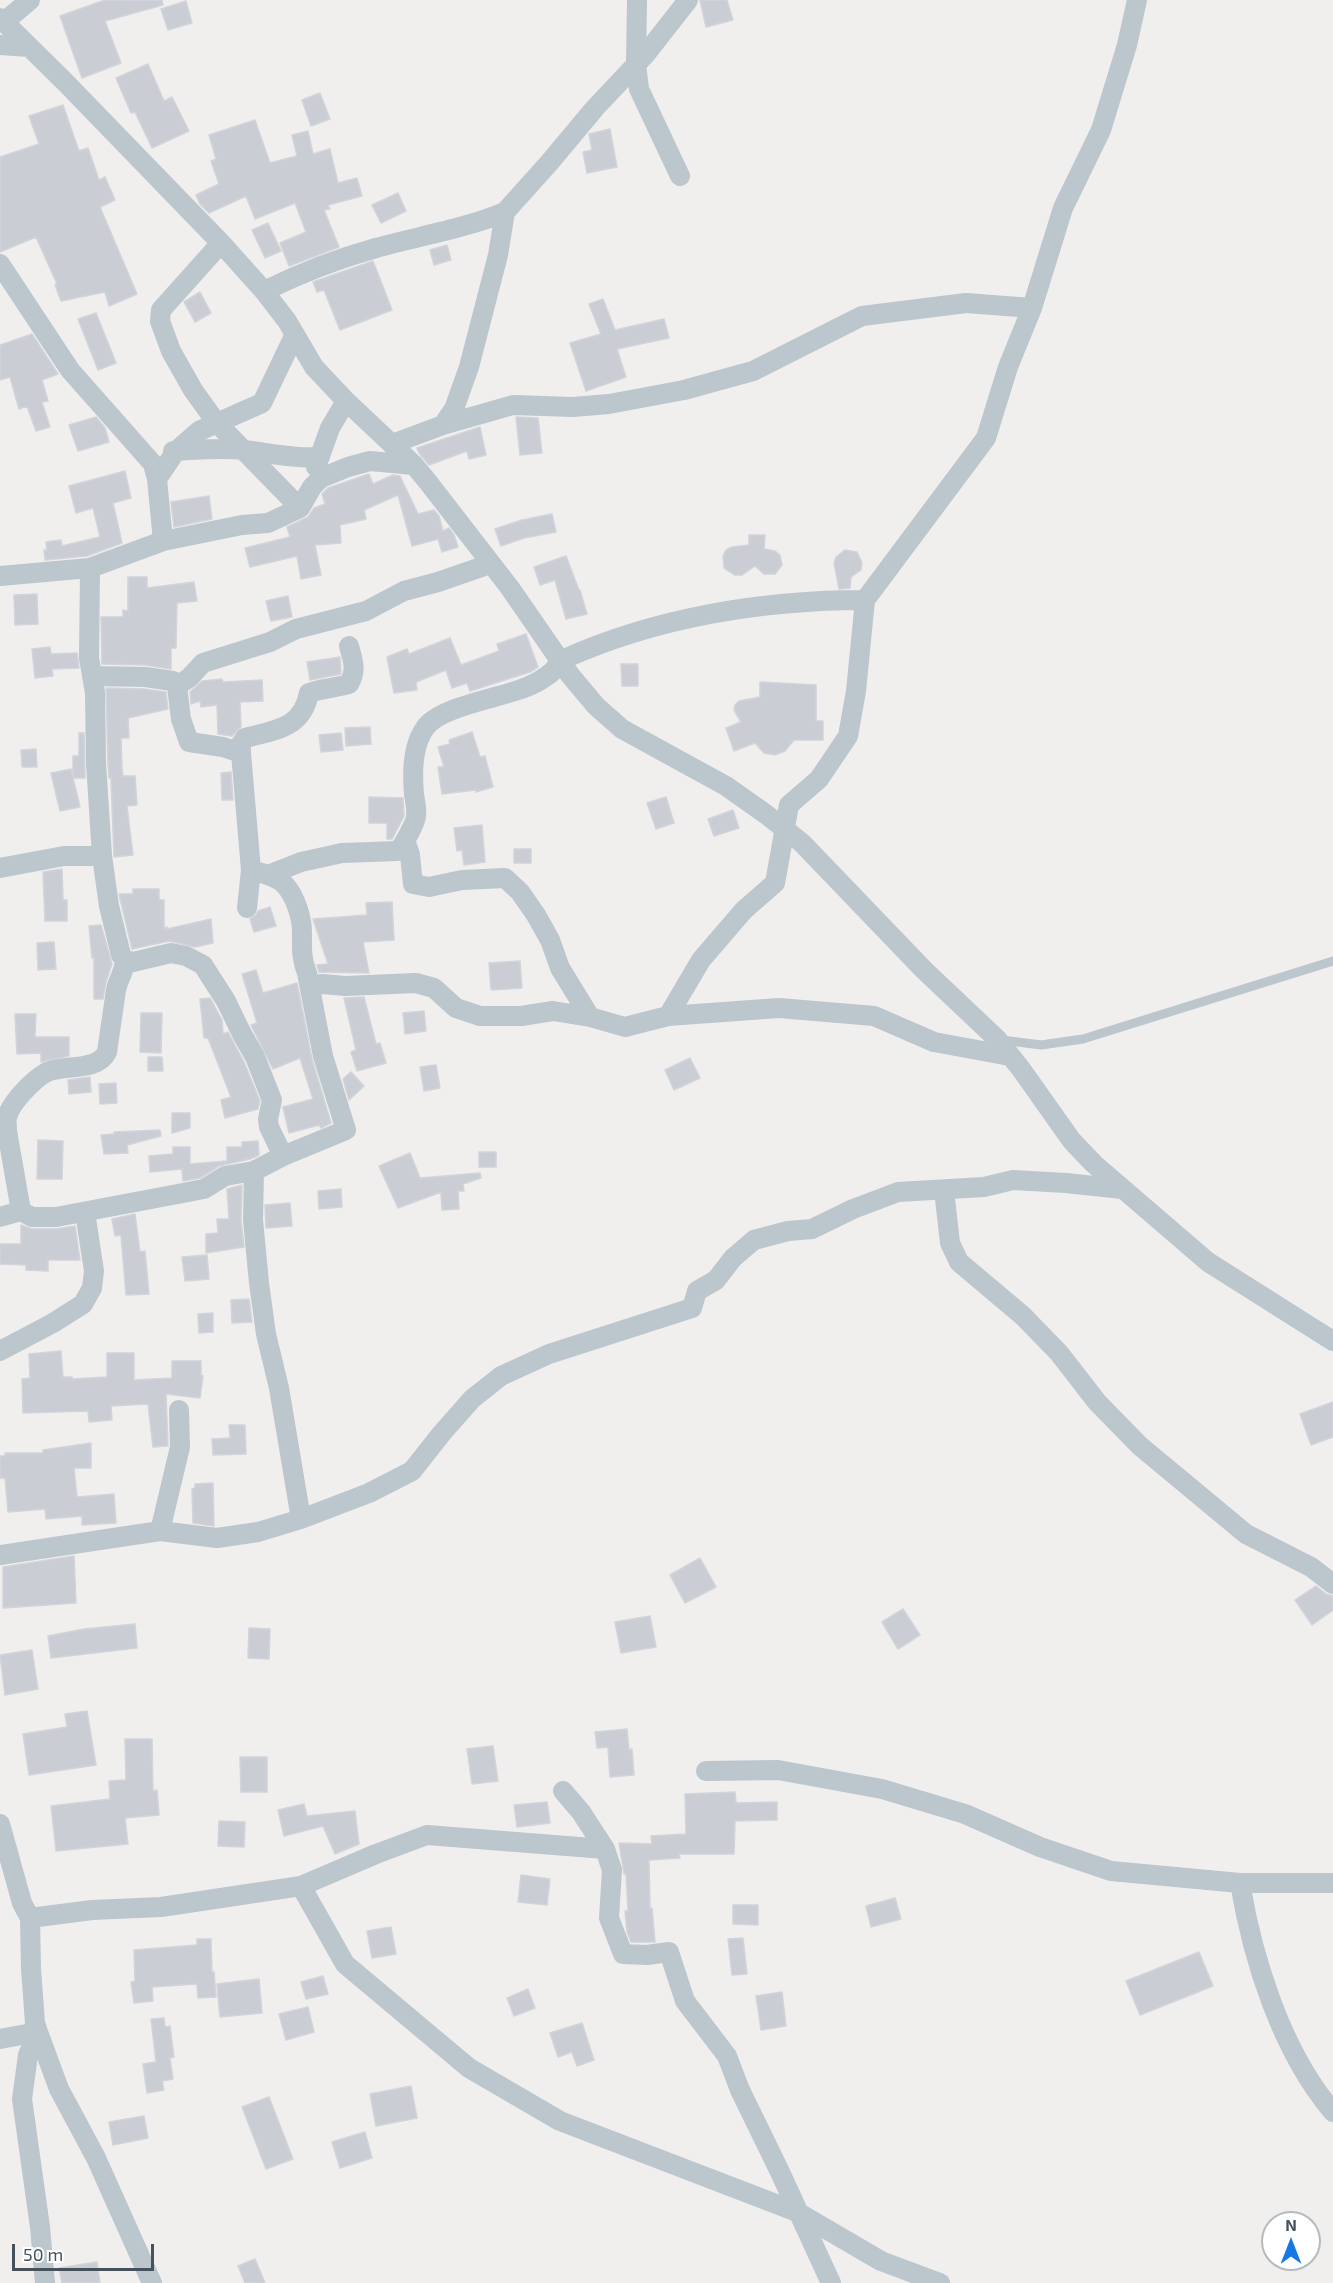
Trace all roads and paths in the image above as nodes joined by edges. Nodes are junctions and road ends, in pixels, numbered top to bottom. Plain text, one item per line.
1 (637, 0) edge
2 (688, 0) edge
3 (1137, 0) edge
4 (14, 10) edge
5 (0, 45) edge
6 (29, 48) junction
7 (636, 64) junction
8 (680, 176) dead end
9 (505, 212) junction
10 (221, 243) junction
11 (0, 264) edge
12 (264, 291) junction
13 (1032, 308) junction
14 (295, 334) junction
15 (346, 401) junction
16 (216, 422) junction
17 (443, 425) junction
18 (392, 444) junction
19 (246, 450) junction
20 (141, 451) junction
21 (176, 451) junction
22 (320, 457) junction
23 (414, 465) junction
24 (157, 479) junction
25 (312, 488) junction
26 (300, 508) junction
27 (163, 541) junction
28 (490, 564) junction
29 (90, 568) junction
30 (0, 576) edge
31 (865, 600) junction
32 (349, 646) dead end
33 (561, 660) junction
34 (93, 676) junction
35 (177, 686) junction
36 (241, 753) junction
37 (784, 829) junction
38 (406, 843) junction
39 (102, 856) junction
40 (0, 868) edge
41 (260, 872) junction
42 (247, 908) dead end
43 (126, 960) junction
44 (1333, 961) edge
45 (310, 985) junction
46 (668, 1016) junction
47 (590, 1017) junction
48 (997, 1039) junction
49 (1010, 1056) junction
50 (283, 1156) junction
51 (254, 1171) junction
52 (1122, 1189) junction
53 (944, 1190) junction
54 (21, 1211) junction
55 (86, 1212) junction
56 (0, 1217) edge
57 (1333, 1341) edge
58 (0, 1351) edge
59 (179, 1410) dead end
60 (301, 1519) junction
61 (160, 1531) junction
62 (0, 1555) edge
63 (1333, 1584) edge
64 (706, 1771) dead end
65 (563, 1791) dead end
66 (0, 1824) edge
67 (605, 1849) junction
68 (1240, 1883) junction
69 (1333, 1883) edge
70 (301, 1886) junction
71 (30, 1918) junction
72 (38, 2032) junction
73 (0, 2039) edge
74 (1333, 2112) edge
75 (797, 2212) junction
76 (45, 2283) edge
77 (152, 2283) edge
78 (831, 2283) edge
79 (940, 2283) edge

1 - 7 street
2 - 7 street
3 - 13 street
4 - 6 street
5 - 6 street
6 - 10 street
7 - 8 street
7 - 9 street
9 - 12 street
9 - 17 street
10 - 12 street
10 - 16 street
11 - 20 street
12 - 14 street
13 - 17 street
13 - 31 street
14 - 15 street
14 - 16 street
15 - 18 street
15 - 22 street
16 - 19 street
16 - 21 street
17 - 18 street
18 - 23 street
19 - 21 street
19 - 22 street
19 - 26 street
20 - 21 street
20 - 24 street
21 - 24 street
22 - 25 street
23 - 25 street
23 - 28 street
24 - 27 street
25 - 26 street
26 - 27 street
27 - 29 street
28 - 33 street
28 - 35 street
29 - 30 street
29 - 34 street
31 - 33 street
31 - 37 street
32 - 36 street
33 - 37 street
33 - 38 street
34 - 35 street
34 - 39 street
35 - 36 street
36 - 41 street
37 - 46 street
37 - 48 street
38 - 41 street
38 - 47 street
39 - 40 street
39 - 43 street
41 - 42 street
41 - 45 street
43 - 50 street
43 - 54 street
44 - 48 lane
45 - 47 street
45 - 50 street
46 - 47 street
46 - 49 street
48 - 49 street
49 - 52 street
50 - 51 street
51 - 55 street
51 - 60 street
52 - 53 street
52 - 57 street
53 - 60 street
53 - 63 street
54 - 55 street
54 - 56 street
55 - 58 street
59 - 61 street
60 - 61 street
61 - 62 street
64 - 68 street
65 - 67 street
66 - 71 street
67 - 70 street
67 - 75 street
68 - 69 street
68 - 74 street
70 - 71 street
70 - 75 street
71 - 72 street
72 - 73 street
72 - 76 street
72 - 77 street
75 - 78 street
75 - 79 street

